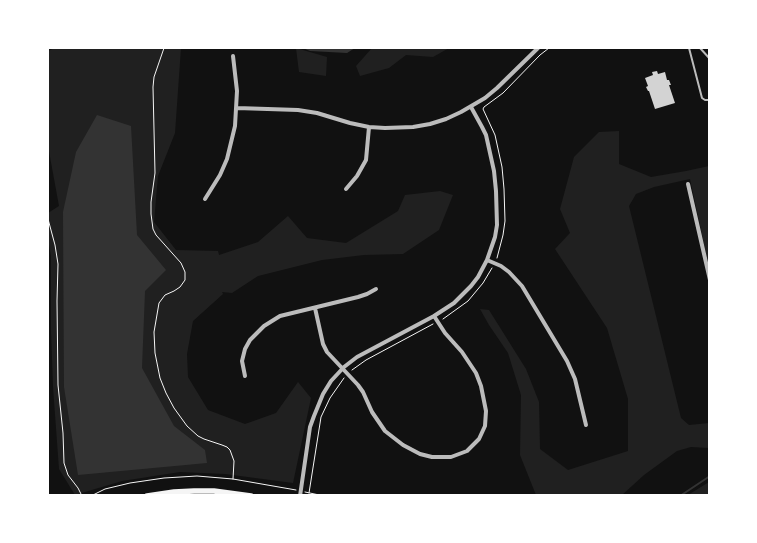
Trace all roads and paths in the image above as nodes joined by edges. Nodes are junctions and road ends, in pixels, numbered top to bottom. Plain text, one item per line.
1 (164, 48) edge
2 (538, 48) edge
3 (549, 48) edge
4 (689, 48) edge
5 (700, 48) edge
6 (233, 56) dead end
7 (710, 59) edge
8 (710, 100) edge
9 (471, 107) junction
10 (237, 108) junction
11 (369, 127) junction
12 (688, 184) dead end
13 (346, 189) dead end
14 (205, 199) dead end
15 (48, 219) edge
16 (487, 260) junction
17 (494, 263) junction
18 (710, 280) edge
19 (376, 289) dead end
20 (315, 308) junction
21 (434, 316) junction
22 (438, 322) junction
23 (342, 369) junction
24 (347, 374) junction
25 (245, 376) dead end
26 (586, 425) dead end
27 (233, 479) junction
28 (309, 492) junction
29 (300, 493) edge
30 (82, 496) edge
31 (91, 496) edge
32 (147, 496) edge
33 (251, 496) edge
34 (324, 496) edge

1 - 27 path
2 - 9 street
3 - 17 path
4 - 8 lane
5 - 7 lane
6 - 10 street
9 - 11 street
9 - 16 street
10 - 11 street
10 - 14 street
11 - 13 street
12 - 18 street
15 - 30 path
16 - 17 street
16 - 21 street
17 - 22 path
17 - 26 street
19 - 20 street
20 - 23 street
20 - 25 street
21 - 22 street
21 - 23 street
22 - 24 path
22 - 24 street
23 - 24 street
23 - 29 street
24 - 28 path
27 - 29 path
27 - 31 path
28 - 29 path
28 - 34 path
32 - 33 main road

